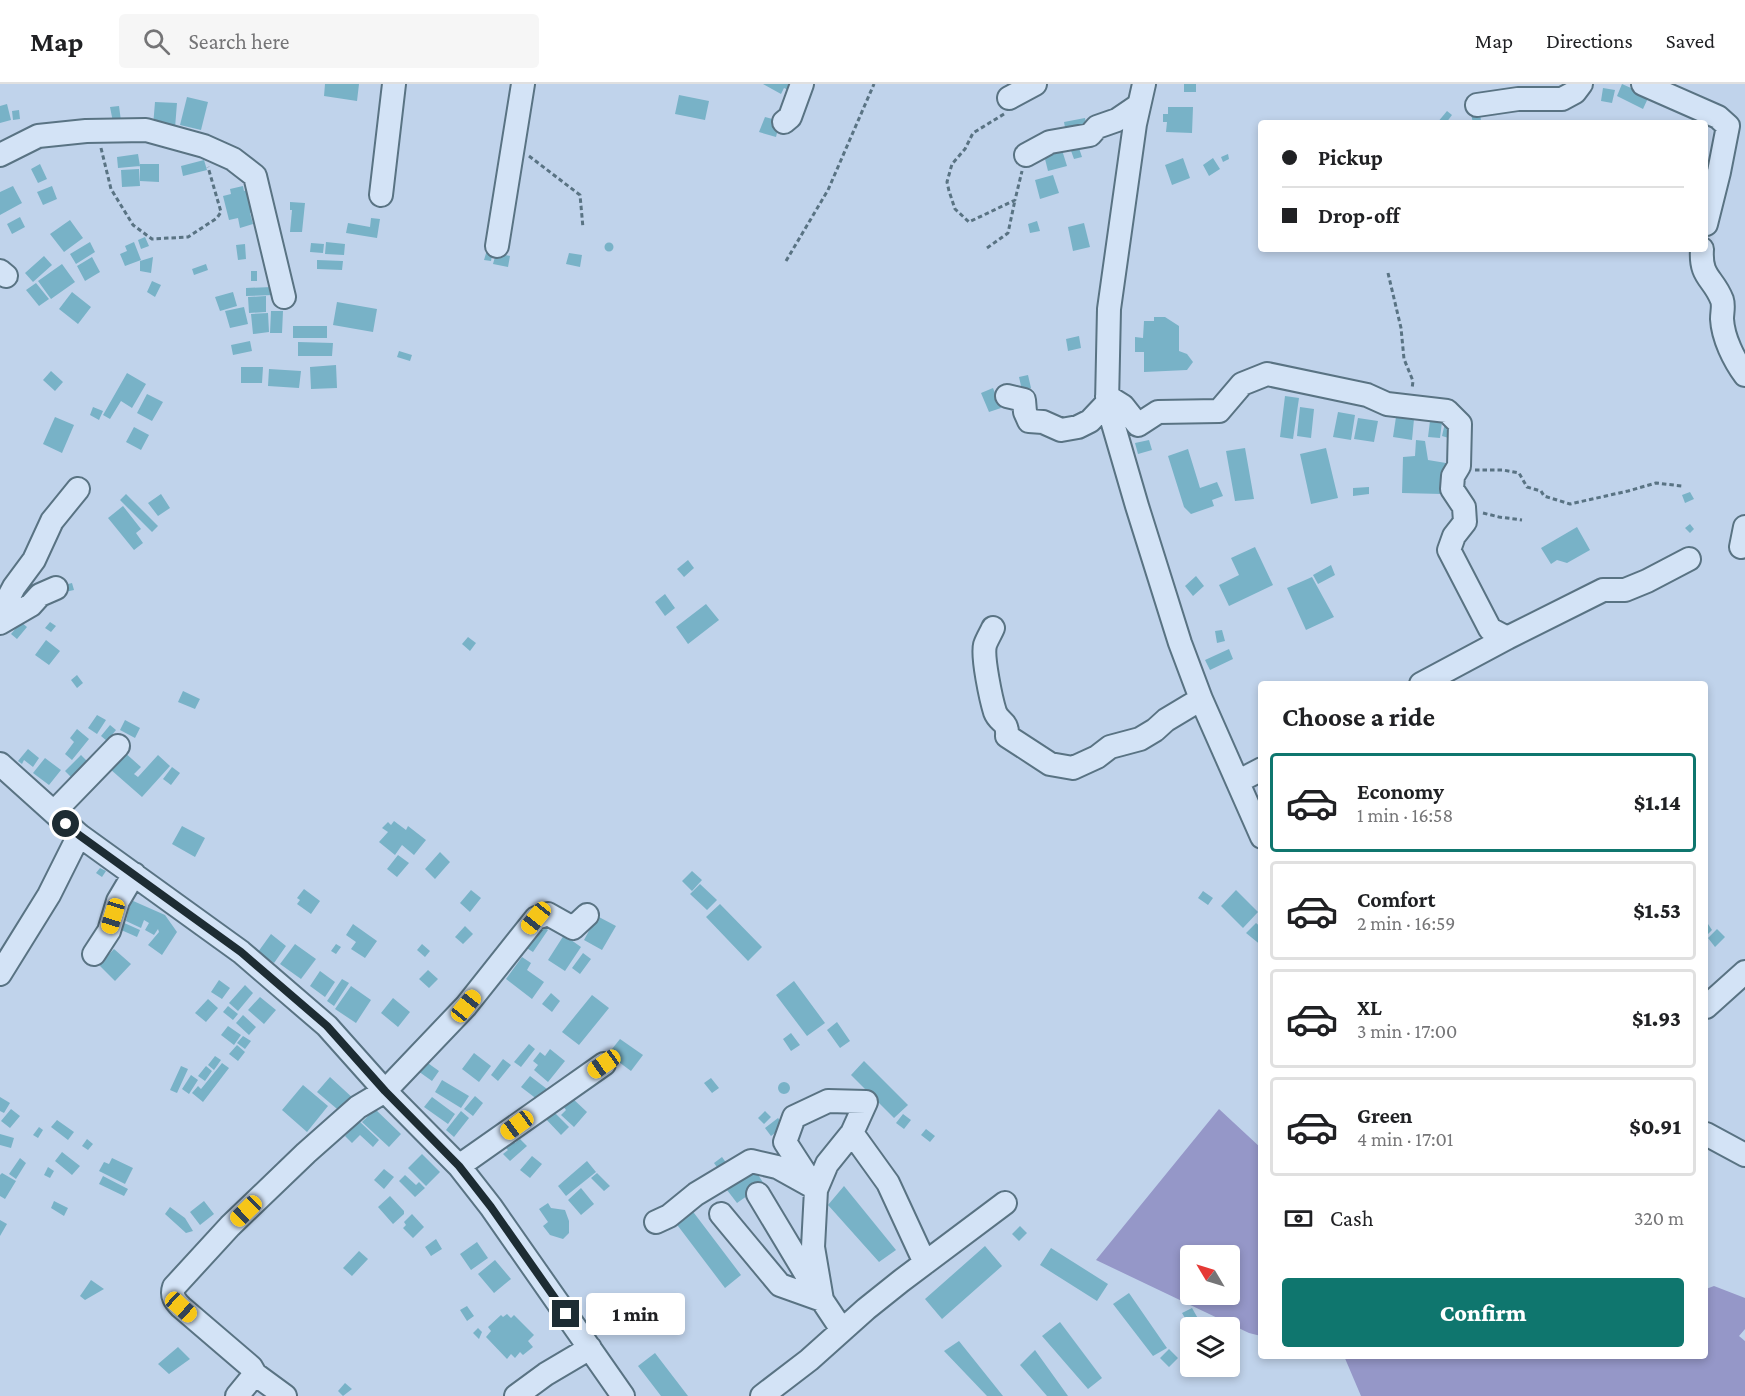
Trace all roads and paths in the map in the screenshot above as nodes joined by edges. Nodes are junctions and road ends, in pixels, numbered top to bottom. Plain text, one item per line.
1 (394, 84) edge
2 (523, 84) edge
3 (802, 84) edge
4 (874, 84) edge
5 (1046, 84) edge
6 (1581, 84) edge
7 (1643, 84) edge
8 (1141, 94) edge
9 (1009, 98) joint
10 (1477, 105) dead end
11 (784, 122) dead end
12 (1737, 129) edge
13 (99, 131) junction
14 (204, 146) junction
15 (513, 151) junction
16 (0, 155) edge
17 (1026, 155) joint
18 (381, 195) dead end
19 (1015, 200) junction
20 (1708, 216) edge
21 (583, 228) dead end
22 (496, 246) dead end
23 (987, 248) dead end
24 (1702, 252) edge
25 (786, 261) dead end
26 (1388, 273) dead end
27 (284, 297) dead end
28 (1745, 375) edge
29 (1007, 396) dead end
30 (1107, 400) junction
31 (1420, 407) junction
32 (1138, 425) junction
33 (1115, 433) junction
34 (1459, 466) junction
35 (1682, 486) dead end
36 (78, 489) dead end
37 (1464, 507) junction
38 (1522, 520) dead end
39 (1689, 559) dead end
40 (56, 588) dead end
41 (0, 614) edge
42 (0, 623) edge
43 (993, 628) dead end
44 (1507, 638) junction
45 (1427, 681) edge
46 (1201, 699) junction
47 (118, 746) dead end
48 (0, 764) edge
49 (1258, 771) edge
50 (1239, 782) junction
51 (54, 812) junction
52 (1258, 827) edge
53 (79, 835) junction
54 (134, 874) junction
55 (587, 915) dead end
56 (94, 954) dead end
57 (1745, 972) edge
58 (0, 974) edge
59 (1708, 1005) edge
60 (604, 1064) dead end
61 (385, 1091) junction
62 (852, 1132) junction
63 (1708, 1135) edge
64 (1745, 1155) edge
65 (459, 1166) junction
66 (816, 1190) junction
67 (758, 1194) dead end
68 (1005, 1203) dead end
69 (721, 1214) dead end
70 (656, 1222) dead end
71 (925, 1263) junction
72 (822, 1300) junction
73 (842, 1330) junction
74 (590, 1348) junction
75 (255, 1374) junction
76 (237, 1396) edge
77 (285, 1396) edge
78 (516, 1396) edge
79 (623, 1396) edge
80 (762, 1396) edge

1 - 18 street
2 - 15 street
3 - 11 street
4 - 25 path
5 - 9 street
6 - 10 street
7 - 12 street
8 - 17 street
8 - 30 street
9 - 19 path
12 - 20 street
13 - 14 street
13 - 14 path
13 - 16 street
14 - 27 street
15 - 21 path
15 - 22 street
17 - 19 path
19 - 23 path
24 - 28 street
26 - 31 path
29 - 30 street
30 - 32 street
30 - 33 street
31 - 32 street
31 - 34 street
32 - 33 street
33 - 46 street
34 - 35 path
34 - 37 street
36 - 41 street
37 - 38 path
37 - 44 street
39 - 44 street
40 - 42 street
43 - 46 street
44 - 45 street
46 - 50 street
47 - 51 street
48 - 51 street
49 - 50 street
50 - 52 street
51 - 53 street
53 - 54 street
53 - 58 street
54 - 56 street
54 - 61 street
55 - 61 street
57 - 59 street
60 - 65 street
61 - 65 street
61 - 75 street
62 - 66 street
62 - 66 street
62 - 71 street
63 - 64 street
65 - 74 street
66 - 70 street
66 - 72 street
67 - 72 street
68 - 71 street
69 - 72 street
71 - 73 street
72 - 73 street
73 - 80 street
74 - 78 street
74 - 79 street
75 - 76 street
75 - 77 street

